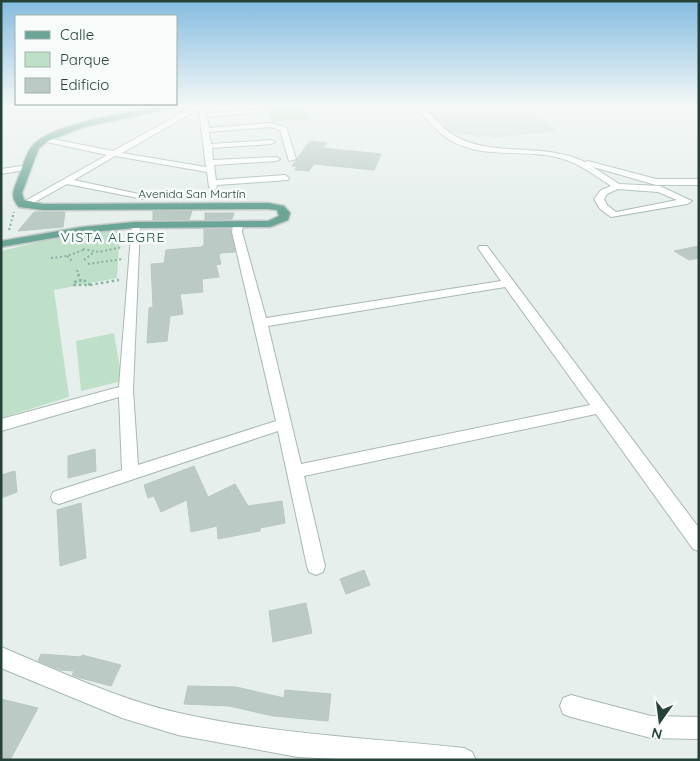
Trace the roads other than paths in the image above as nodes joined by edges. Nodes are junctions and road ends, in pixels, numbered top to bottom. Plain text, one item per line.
1 (43, 141) edge
2 (52, 141) edge
3 (138, 141) edge
4 (207, 141) edge
5 (286, 141) edge
6 (459, 141) edge
7 (271, 142) dead end
8 (208, 146) junction
9 (114, 154) junction
10 (570, 158) junction
11 (276, 159) dead end
12 (292, 159) dead end
13 (210, 166) junction
14 (28, 167) junction
15 (1, 172) edge
16 (285, 178) dead end
17 (66, 181) junction
18 (699, 182) edge
19 (676, 183) junction
20 (617, 186) junction
21 (699, 192) edge
22 (140, 197) dead end
23 (21, 203) junction
24 (134, 225) junction
25 (238, 225) junction
26 (1, 244) edge
27 (483, 248) dead end
28 (507, 283) junction
29 (261, 323) junction
30 (126, 390) junction
31 (599, 408) junction
32 (1, 424) edge
33 (283, 424) junction
34 (293, 472) junction
35 (130, 473) junction
36 (59, 497) dead end
37 (699, 543) edge
38 (316, 566) dead end
39 (1, 657) edge
40 (571, 706) dead end
41 (699, 728) edge
42 (464, 760) edge

1 - 14 main road
2 - 9 street
3 - 9 street
4 - 8 street
5 - 12 street
6 - 10 street
7 - 8 street
8 - 13 street
9 - 13 street
9 - 17 street
10 - 19 street
10 - 20 street
11 - 13 street
13 - 16 street
14 - 15 street
14 - 23 main road
17 - 22 street
17 - 23 street
18 - 19 street
19 - 21 street
20 - 20 street
23 - 25 main road, Avenida San Martín
24 - 25 main road, Avenida San Martín
24 - 26 main road, Avenida San Martín
24 - 30 street
25 - 29 street
27 - 28 street
28 - 29 street
28 - 31 street
29 - 33 street
30 - 32 street
30 - 35 street
31 - 34 street
31 - 37 street
33 - 34 street
33 - 35 street
34 - 38 street
35 - 36 street
39 - 42 street
40 - 41 street

